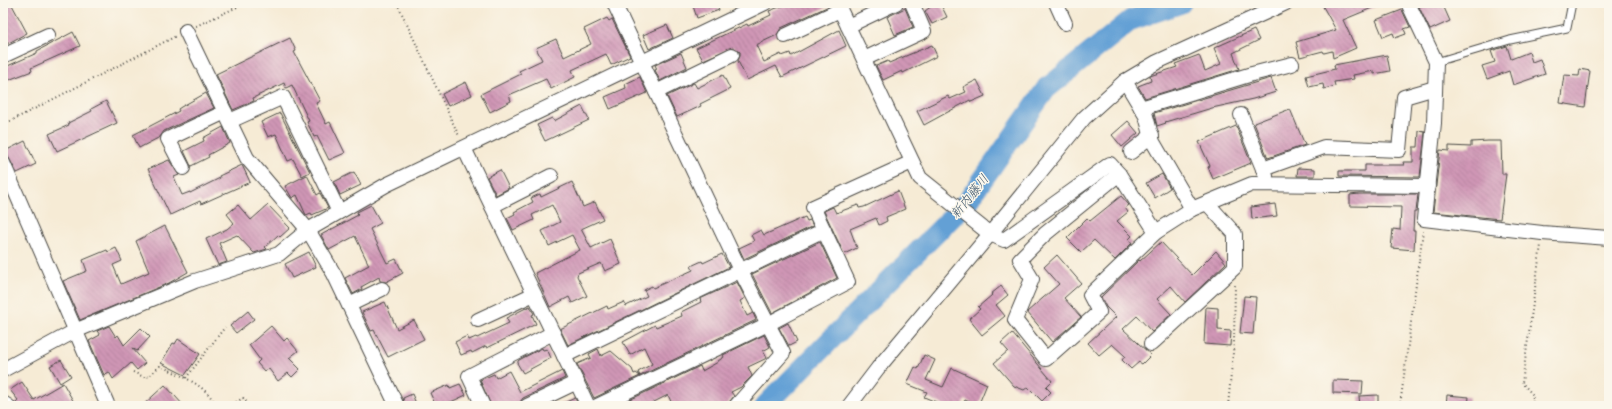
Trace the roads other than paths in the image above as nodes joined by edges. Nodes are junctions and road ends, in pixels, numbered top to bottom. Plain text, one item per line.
1 (614, 3) edge
2 (764, 3) edge
3 (896, 3) edge
4 (912, 3) edge
5 (1056, 3) edge
6 (1408, 3) edge
7 (1572, 3) edge
8 (1281, 4) edge
9 (839, 6) edge
10 (1066, 23) dead end
11 (848, 26) junction
12 (186, 31) road end
13 (48, 35) dead end
14 (785, 36) dead end
15 (732, 55) dead end
16 (3, 56) edge
17 (864, 59) junction
18 (1436, 62) junction
19 (642, 63) junction
20 (1292, 64) dead end
21 (1125, 81) junction
22 (1435, 88) junction
23 (656, 92) junction
24 (1142, 108) junction
25 (1241, 115) dead end
26 (227, 116) junction
27 (1152, 135) junction
28 (464, 148) junction
29 (1131, 152) dead end
30 (912, 162) junction
31 (3, 163) edge
32 (183, 168) dead end
33 (1263, 169) junction
34 (1119, 174) junction
35 (551, 176) dead end
36 (1270, 184) junction
37 (1428, 186) junction
38 (1207, 203) junction
39 (492, 206) junction
40 (1192, 210) junction
41 (339, 212) junction
42 (308, 230) junction
43 (824, 230) junction
44 (985, 231) junction
45 (1156, 232) junction
46 (1609, 238) edge
47 (740, 270) junction
48 (382, 289) dead end
49 (534, 294) junction
50 (349, 305) junction
51 (478, 320) dead end
52 (768, 324) junction
53 (75, 332) junction
54 (552, 333) junction
55 (1151, 344) dead end
56 (564, 356) junction
57 (3, 370) edge
58 (577, 382) junction
59 (3, 402) edge
60 (8, 406) edge
61 (108, 406) edge
62 (397, 406) edge
63 (483, 406) edge
64 (527, 406) edge
65 (588, 406) edge
66 (597, 406) edge
67 (736, 406) edge
68 (850, 406) edge

1 - 19 street
2 - 19 street
3 - 11 street
4 - 17 street
5 - 10 street
6 - 18 street
7 - 18 lane
8 - 21 street
9 - 11 street
9 - 14 street
11 - 17 street
12 - 26 street
13 - 16 street
15 - 23 street
17 - 30 street
18 - 22 street
19 - 23 street
19 - 28 street
20 - 24 street
21 - 24 street
21 - 44 street
22 - 33 street
22 - 37 street
23 - 47 street
24 - 27 street
25 - 33 street
26 - 32 street
26 - 41 street
26 - 42 street
27 - 29 street
27 - 40 street
28 - 39 street
28 - 41 street
30 - 43 street
30 - 44 street
31 - 53 street
33 - 36 street
34 - 44 street
34 - 45 street
34 - 45 street
35 - 39 street
36 - 37 street
36 - 38 street
37 - 46 street
38 - 40 street
38 - 55 street
39 - 49 street
40 - 45 street
41 - 42 street
42 - 50 street
42 - 53 street
43 - 47 street
43 - 52 street
44 - 68 street
47 - 52 street
47 - 56 street
48 - 50 street
49 - 51 street
49 - 54 street
50 - 62 street
52 - 66 street
52 - 67 street
53 - 57 street
53 - 61 street
54 - 56 street
54 - 63 street
56 - 58 street
58 - 64 street
58 - 65 street
59 - 60 street

